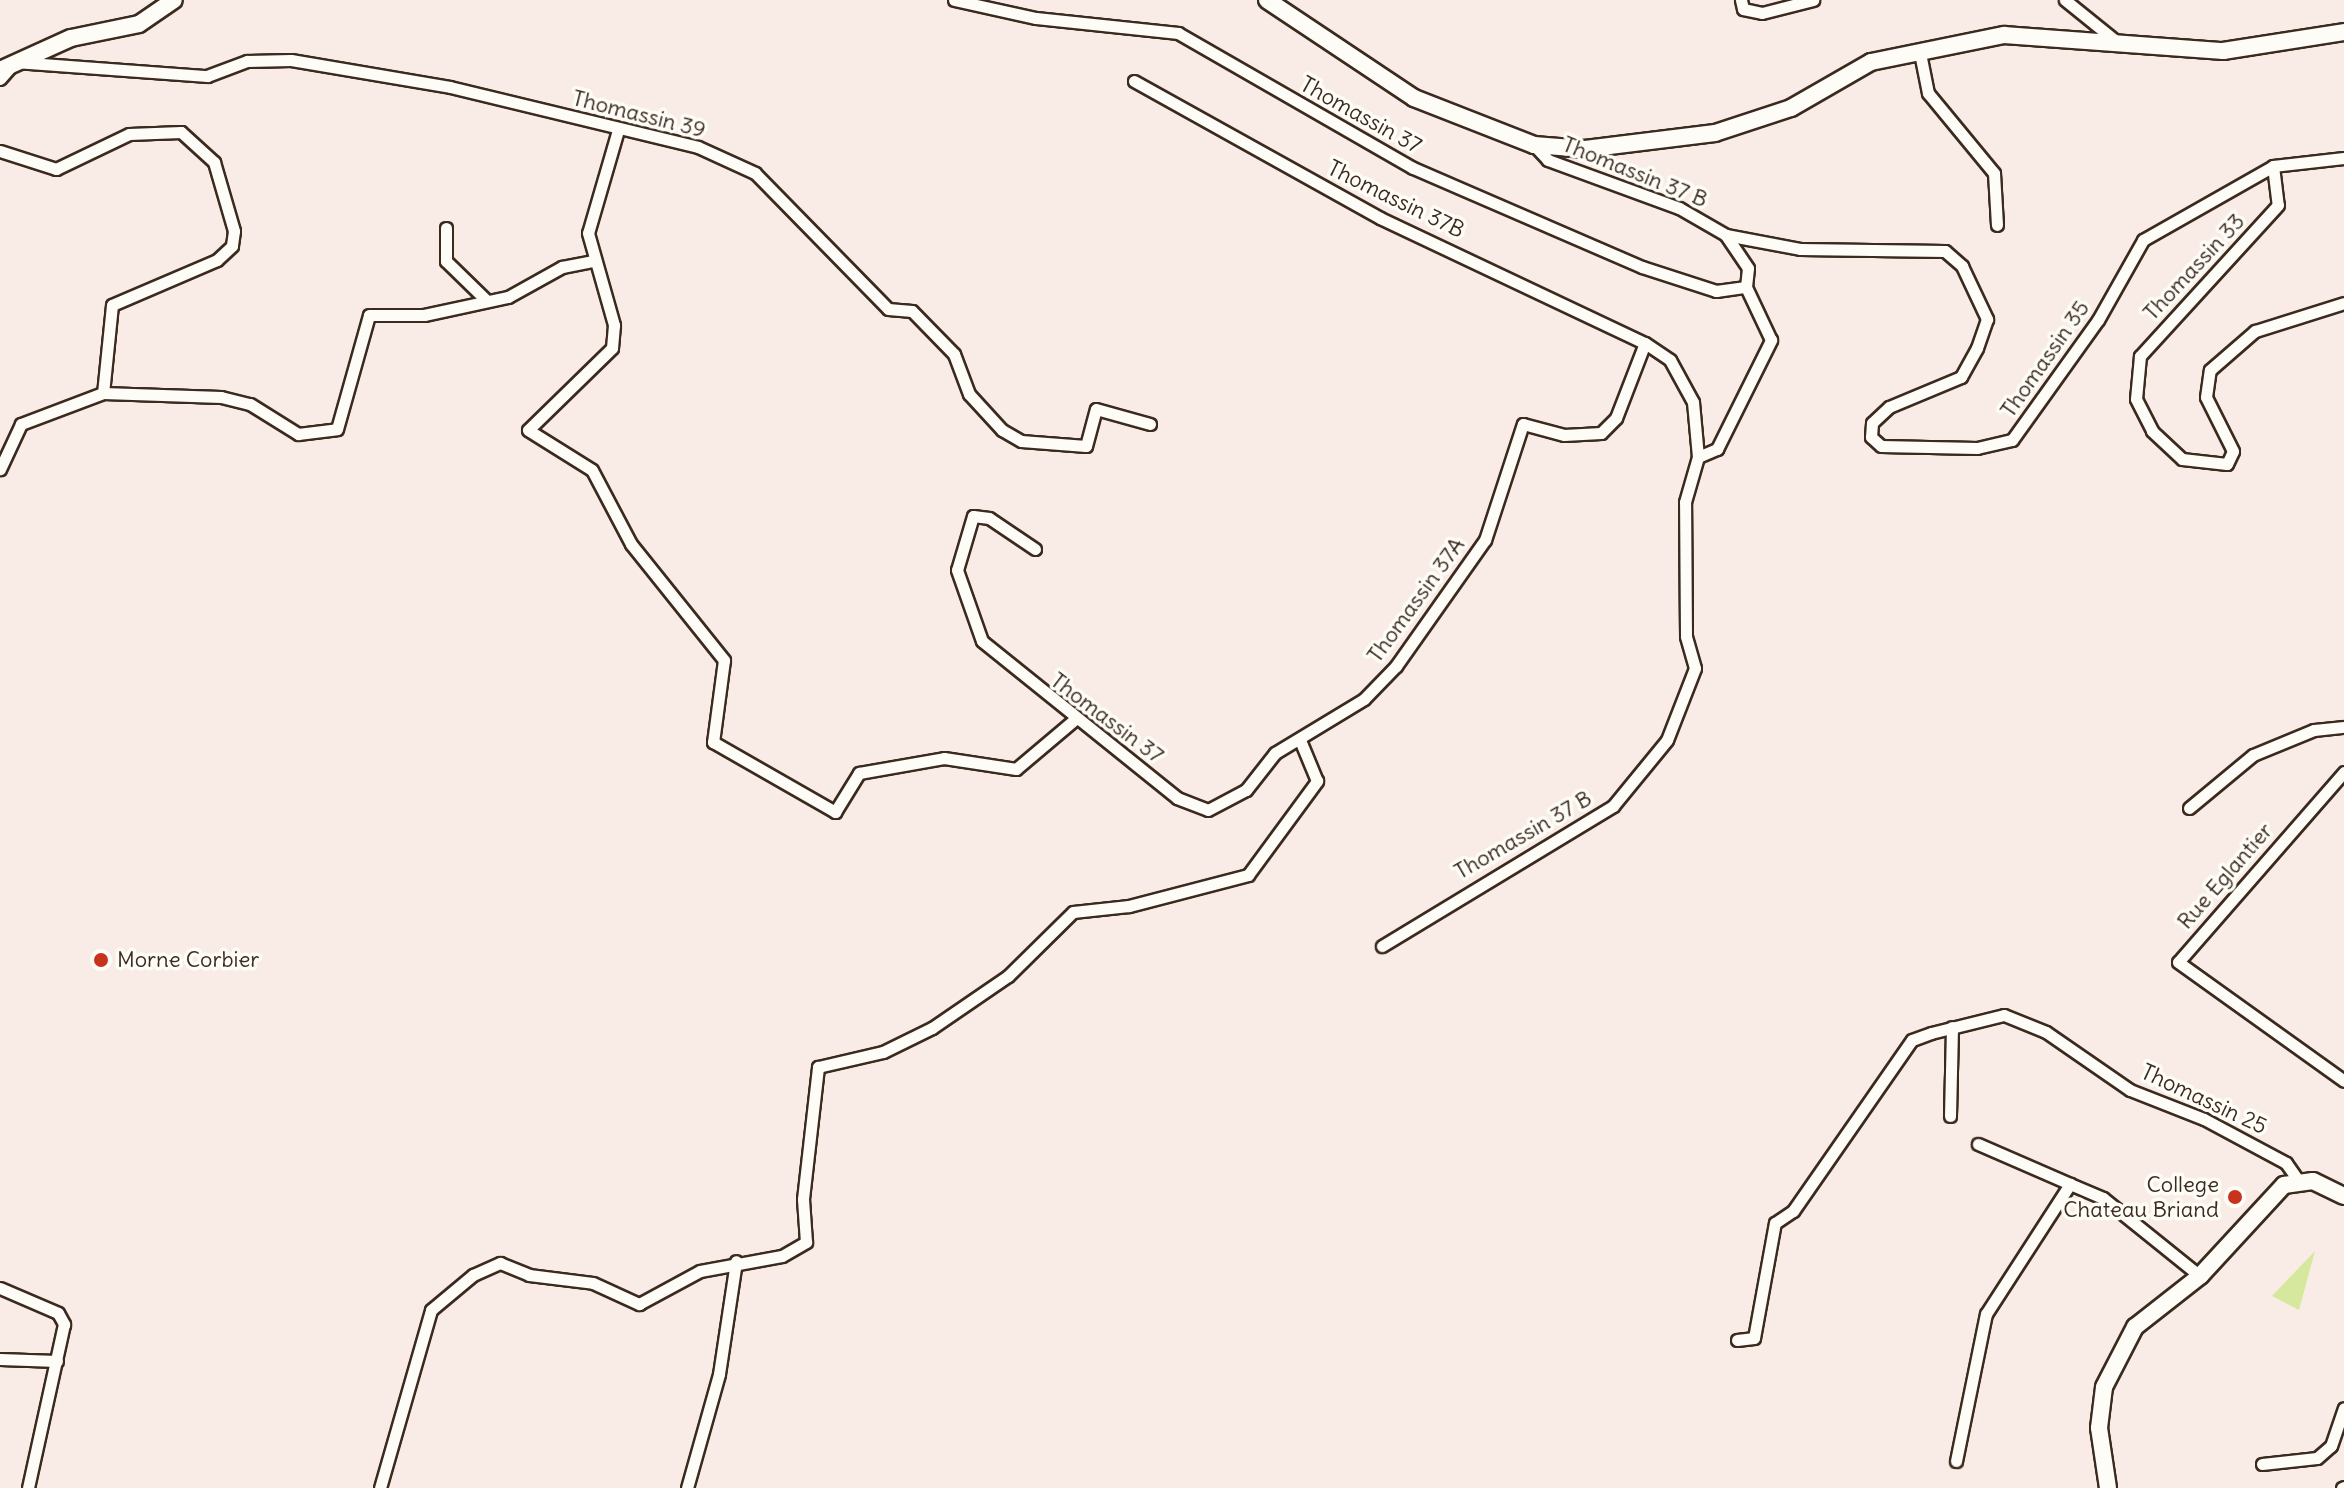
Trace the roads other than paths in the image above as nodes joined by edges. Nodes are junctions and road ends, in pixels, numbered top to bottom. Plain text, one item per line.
1 (174, 0) edge
2 (954, 0) edge
3 (1267, 0) edge
4 (1741, 0) edge
5 (1813, 0) edge
6 (2065, 0) edge
7 (2344, 32) edge
8 (2120, 44) junction
9 (1920, 53) junction
10 (15, 62) junction
11 (0, 70) edge
12 (0, 79) edge
13 (1134, 81) dead end
14 (618, 130) junction
15 (1534, 145) junction
16 (0, 151) edge
17 (2344, 158) edge
18 (2273, 166) junction
19 (1997, 225) dead end
20 (446, 228) dead end
21 (1726, 235) junction
22 (593, 261) junction
23 (1746, 287) junction
24 (487, 301) junction
25 (2344, 303) edge
26 (1645, 343) junction
27 (103, 393) junction
28 (1150, 424) dead end
29 (1698, 457) junction
30 (0, 469) edge
31 (1035, 549) dead end
32 (1074, 720) junction
33 (2344, 727) edge
34 (1300, 740) junction
35 (2344, 772) edge
36 (2189, 808) dead end
37 (1382, 946) dead end
38 (1952, 1027) junction
39 (2344, 1081) edge
40 (1950, 1116) dead end
41 (1978, 1144) dead end
42 (2298, 1180) junction
43 (2070, 1184) junction
44 (2344, 1196) edge
45 (736, 1261) junction
46 (2200, 1276) junction
47 (0, 1288) edge
48 (1737, 1340) dead end
49 (0, 1359) edge
50 (57, 1361) junction
51 (2344, 1408) edge
52 (1956, 1461) dead end
53 (2262, 1464) dead end
54 (28, 1488) edge
55 (380, 1488) edge
56 (687, 1488) edge
57 (2108, 1488) edge

1 - 10 main road
2 - 23 street, Thomassin 37
3 - 15 main road
4 - 5 street
6 - 8 street
7 - 8 main road
8 - 9 main road
9 - 15 main road
9 - 19 street
10 - 11 main road
10 - 12 street
10 - 14 street, Thomassin 39
13 - 26 street, Thomassin 37B
14 - 22 street
14 - 28 street, Thomassin 39
15 - 21 street, Thomassin 37 B
16 - 27 street
17 - 18 street, Thomassin 35
18 - 21 street, Thomassin 35
18 - 25 street, Thomassin 33
20 - 24 street
21 - 23 street, Thomassin 37 B
22 - 24 street
22 - 32 street
23 - 29 street, Thomassin 37 B
24 - 27 street
26 - 29 street
26 - 34 street, Thomassin 37A
27 - 30 street
29 - 37 street, Thomassin 37 B
31 - 32 street, Thomassin 37
32 - 34 street, Thomassin 37
33 - 36 street
34 - 45 street
35 - 39 street, Rue Eglantier
38 - 40 street
38 - 42 street, Thomassin 25
38 - 48 street
41 - 43 street
42 - 44 main road, Thomassin 25
42 - 46 main road
43 - 46 street
43 - 52 street
45 - 55 street
45 - 56 street
46 - 57 main road
47 - 50 street
49 - 50 street
50 - 54 street
51 - 53 street

